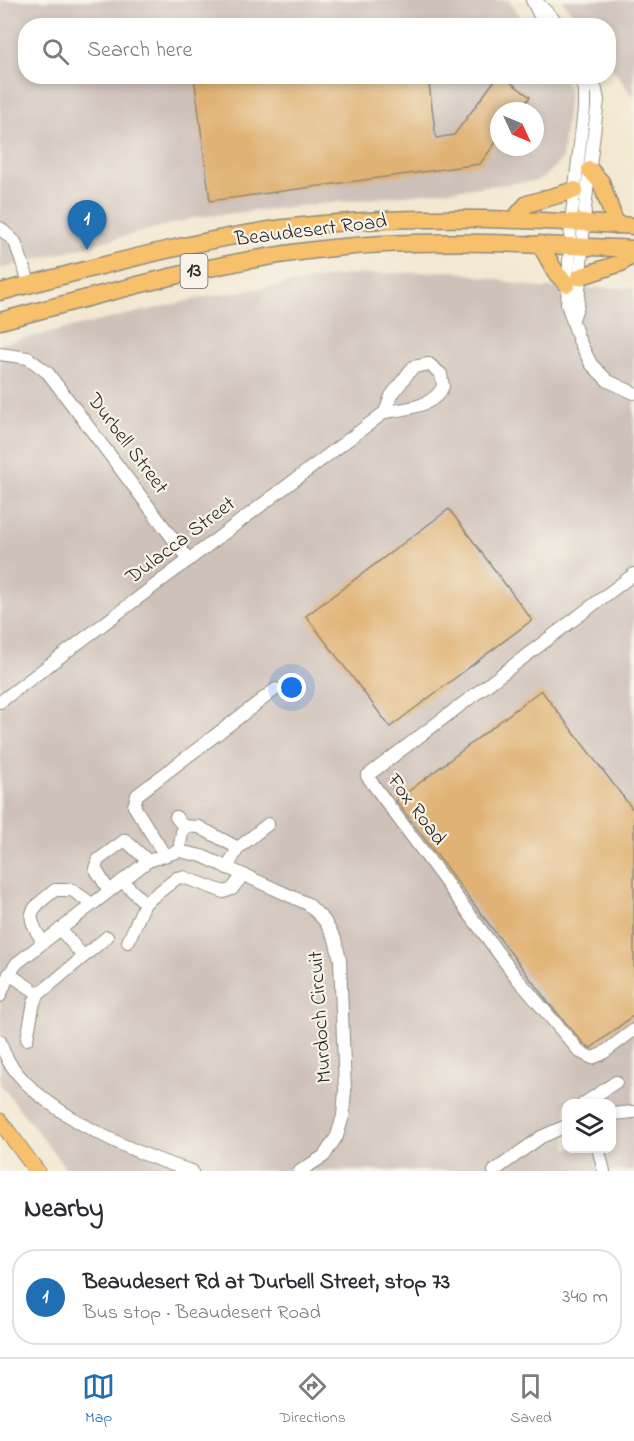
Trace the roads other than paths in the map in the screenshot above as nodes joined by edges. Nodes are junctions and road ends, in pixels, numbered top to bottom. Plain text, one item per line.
1 (534, 0) edge
2 (542, 18) edge
3 (552, 18) edge
4 (582, 84) edge
5 (595, 84) edge
6 (590, 170) junction
7 (575, 190) junction
8 (515, 218) junction
9 (578, 222) junction
10 (616, 225) junction
11 (634, 226) edge
12 (0, 228) edge
13 (540, 244) junction
14 (576, 245) junction
15 (634, 249) edge
16 (634, 254) edge
17 (573, 281) junction
18 (30, 285) junction
19 (0, 292) edge
20 (0, 321) edge
21 (0, 354) edge
22 (634, 393) edge
23 (385, 412) junction
24 (189, 560) junction
25 (634, 574) edge
26 (276, 689) dead end
27 (0, 702) edge
28 (268, 824) dead end
29 (238, 848) junction
30 (179, 851) junction
31 (164, 854) junction
32 (148, 861) junction
33 (227, 868) junction
34 (243, 875) junction
35 (123, 881) junction
36 (109, 891) junction
37 (146, 903) junction
38 (92, 904) junction
39 (60, 929) junction
40 (107, 937) dead end
41 (43, 942) junction
42 (128, 942) dead end
43 (83, 956) junction
44 (9, 974) junction
45 (39, 994) junction
46 (0, 996) edge
47 (634, 1030) edge
48 (27, 1039) dead end
49 (0, 1041) edge
50 (616, 1082) dead end
51 (590, 1099) edge
52 (634, 1113) edge
53 (616, 1114) edge
54 (0, 1121) edge
55 (562, 1125) edge
56 (599, 1153) edge
57 (158, 1166) edge
58 (176, 1169) edge
59 (37, 1171) edge
60 (192, 1171) edge
61 (300, 1171) edge
62 (494, 1171) edge
63 (604, 1171) edge

1 - 2 street
1 - 3 street
4 - 7 street
5 - 6 street
6 - 9 street
6 - 10 highway
7 - 8 highway
7 - 9 street
8 - 9 highway, Beaudesert Road / 13
8 - 18 highway, Beaudesert Road / 13
9 - 10 highway, Beaudesert Road / 13
9 - 14 street
10 - 11 highway, Beaudesert Road / 13
12 - 18 street
13 - 14 highway, Beaudesert Road / 13
13 - 17 highway
13 - 20 highway, Beaudesert Road / 13
14 - 15 highway, Beaudesert Road / 13
14 - 17 street
16 - 17 highway
17 - 22 street
18 - 19 highway, Beaudesert Road / 13
21 - 24 street, Durbell Street
23 - 23 street, Dulacca Street
23 - 24 street, Dulacca Street
24 - 27 street, Dulacca Street
25 - 47 street, Fox Road
26 - 31 street
28 - 29 street
29 - 30 street
29 - 33 street
30 - 31 street, Murdoch Circuit
30 - 33 street, Murdoch Circuit
31 - 32 street, Murdoch Circuit
32 - 35 street, Murdoch Circuit
32 - 36 street
33 - 34 street, Murdoch Circuit
34 - 37 street
34 - 61 street, Murdoch Circuit
35 - 36 street, Murdoch Circuit
35 - 37 street
36 - 38 street, Murdoch Circuit
37 - 42 street
38 - 39 street, Murdoch Circuit
38 - 41 street
39 - 41 street, Murdoch Circuit
39 - 43 street
40 - 43 street
41 - 44 street, Murdoch Circuit
43 - 45 street
44 - 45 street
44 - 46 street, Murdoch Circuit
45 - 48 street
49 - 57 street
50 - 51 street
52 - 53 street
54 - 59 main road
55 - 62 street
56 - 63 street
57 - 58 street
58 - 60 street

